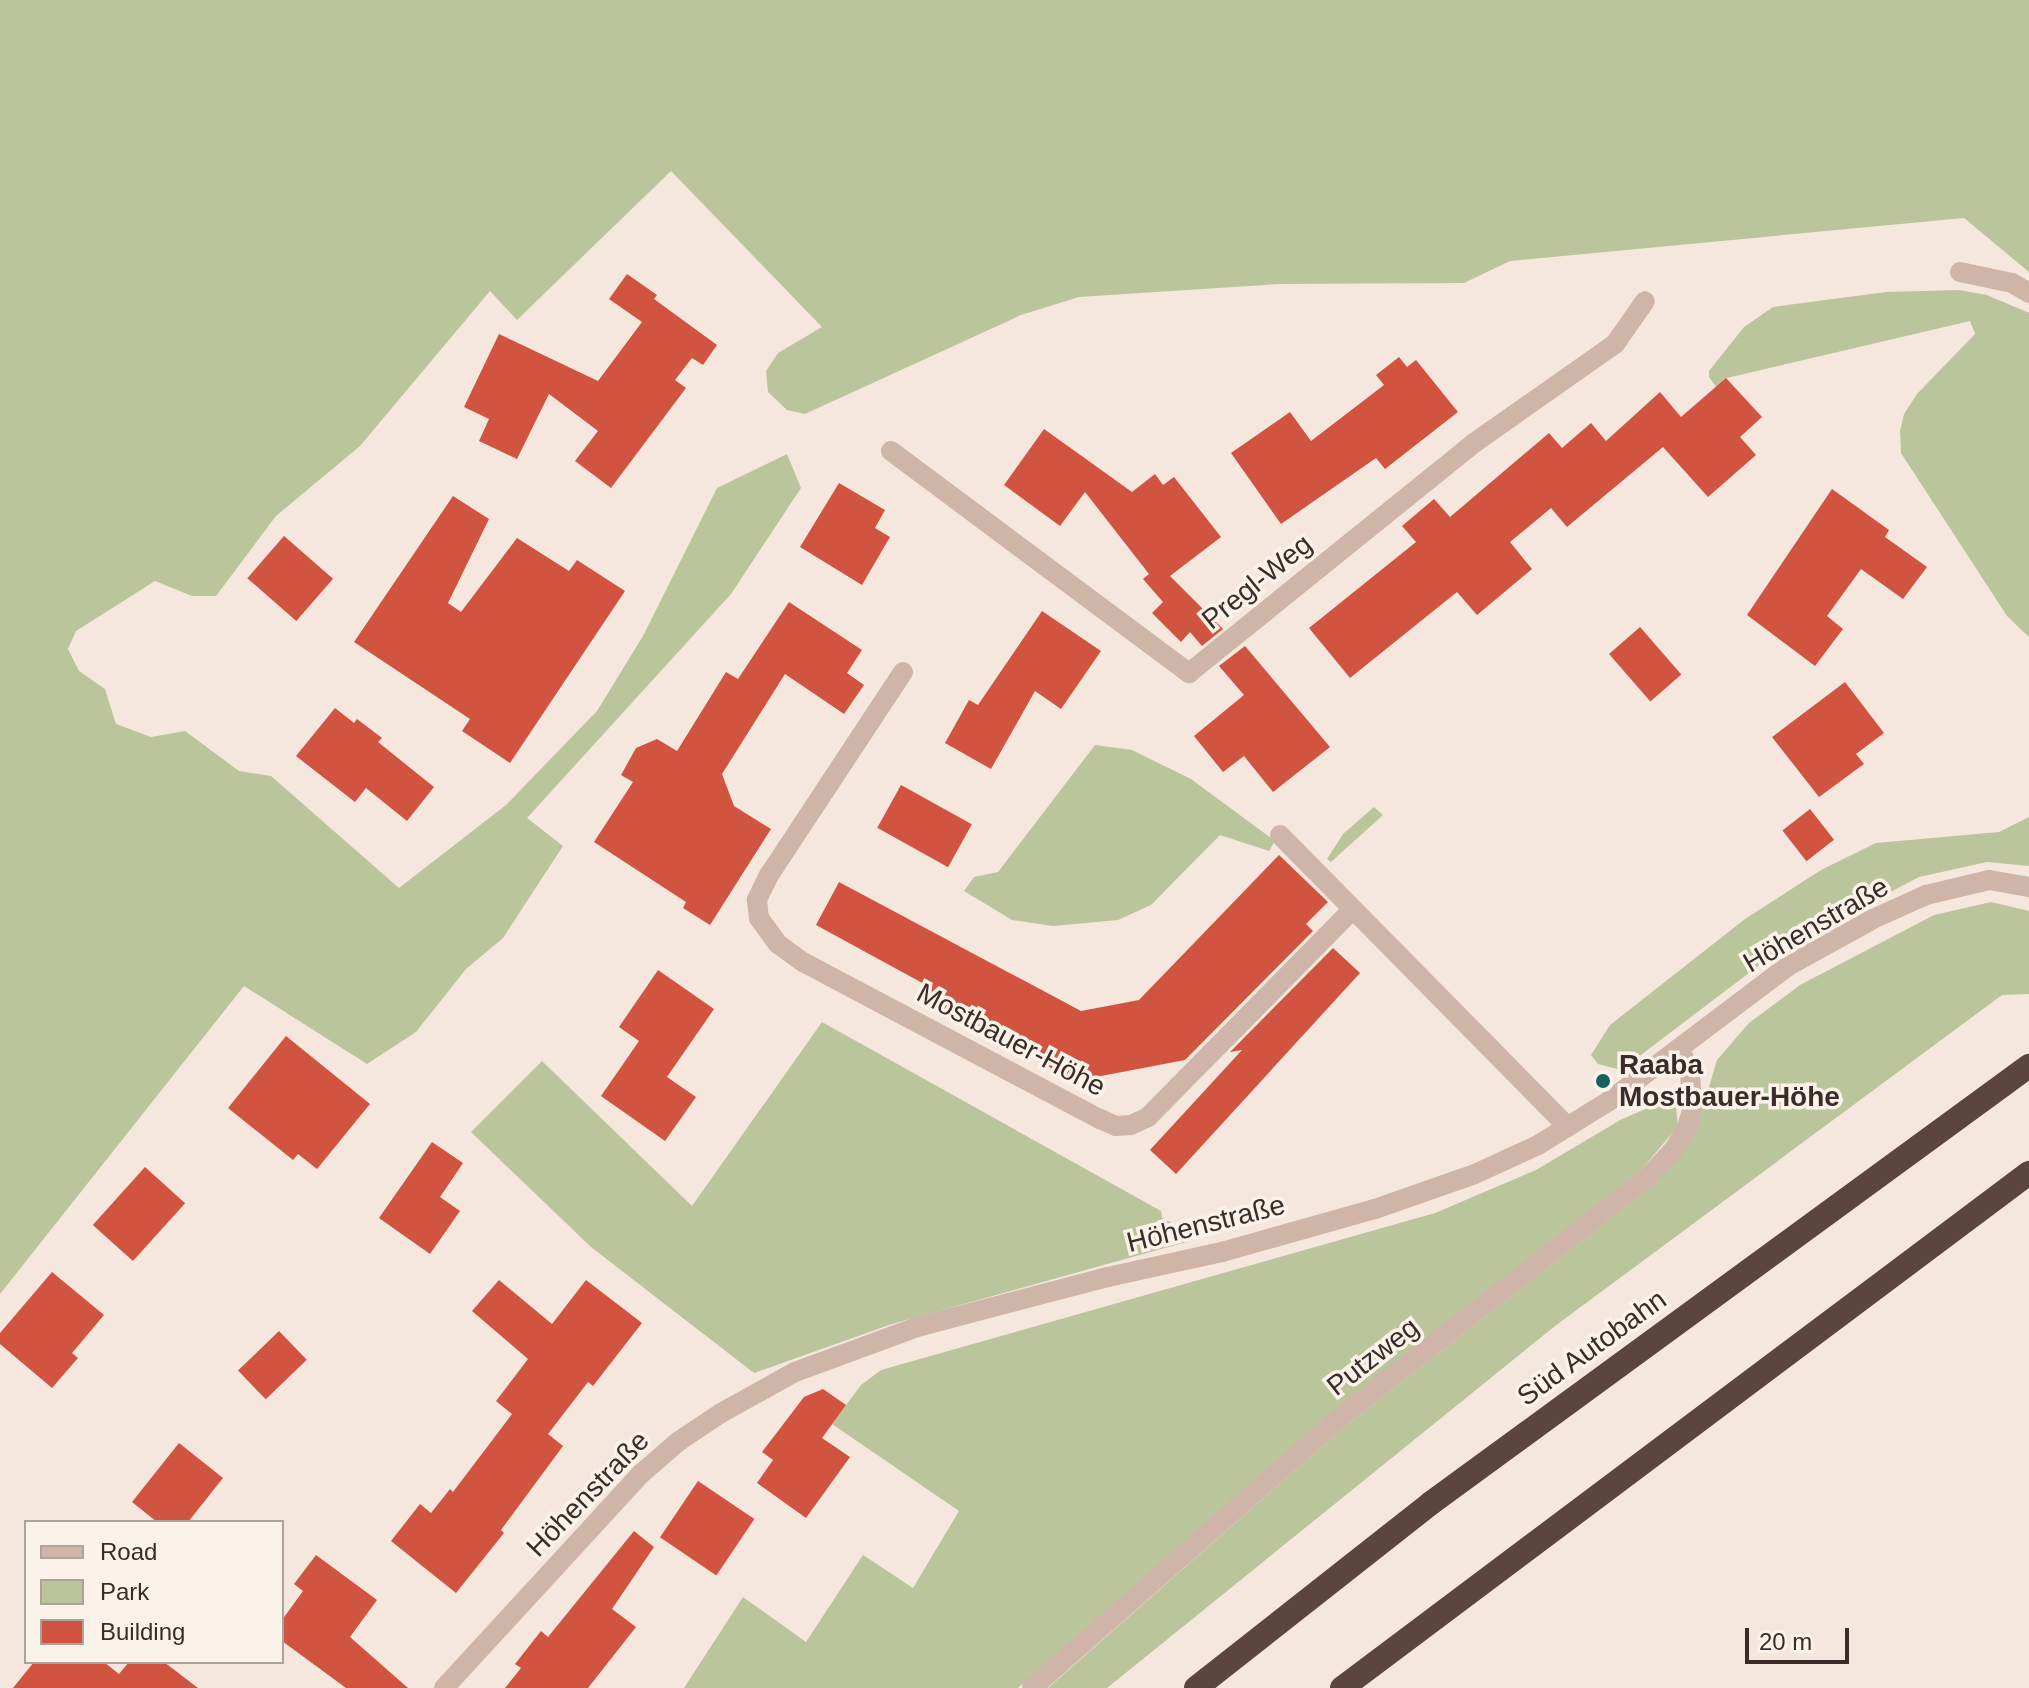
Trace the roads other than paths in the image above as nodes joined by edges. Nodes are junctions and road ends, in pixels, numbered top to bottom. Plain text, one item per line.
1 (1960, 272) dead end
2 (2029, 293) edge
3 (1645, 301) dead end
4 (891, 451) dead end
5 (903, 672) dead end
6 (1280, 835) dead end
7 (2029, 887) edge
8 (1353, 909) junction
9 (1679, 1049) junction
10 (2029, 1066) edge
11 (1568, 1127) junction
12 (2029, 1173) edge
13 (444, 1688) edge
14 (1032, 1688) edge
15 (1196, 1688) edge
16 (1342, 1688) edge

1 - 2 street
3 - 4 street, Pregl-Weg
5 - 8 street, Mostbauer-Höhe
6 - 8 street
7 - 9 street, Höhenstraße
8 - 11 street
9 - 11 street, Höhenstraße
9 - 14 street, Putzweg
10 - 15 highway, Süd Autobahn
11 - 13 street, Höhenstraße
12 - 16 highway

